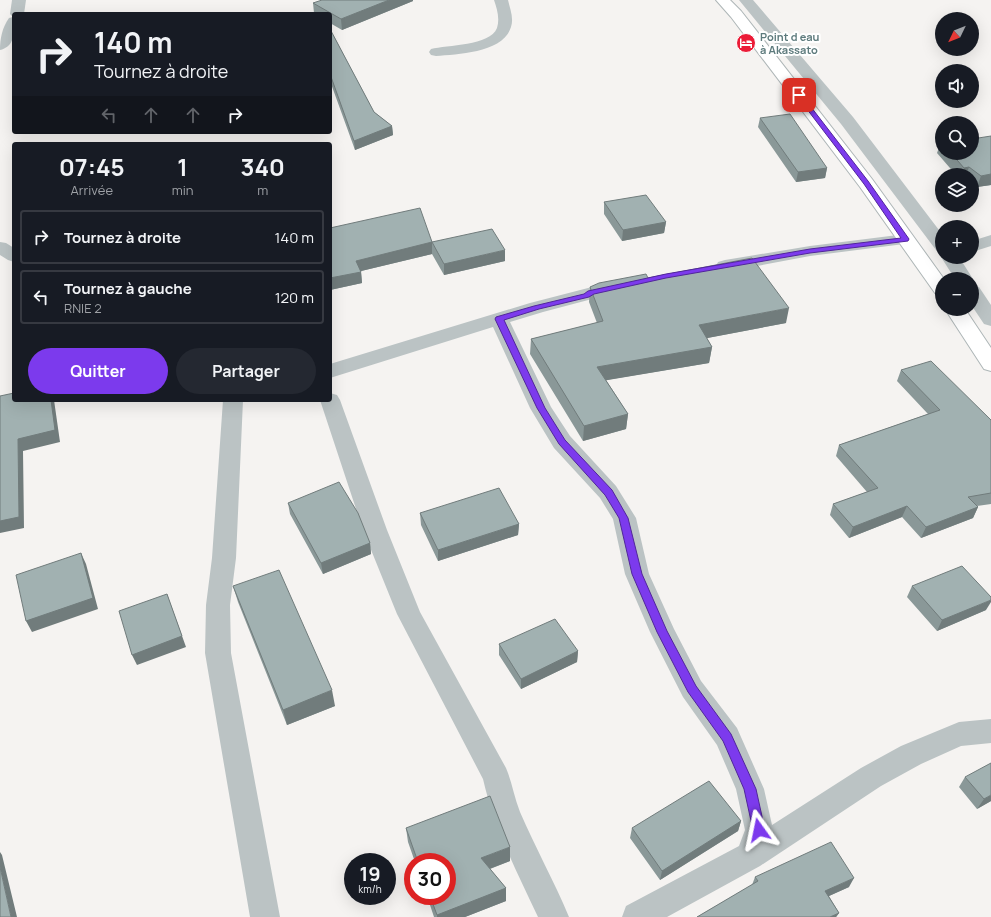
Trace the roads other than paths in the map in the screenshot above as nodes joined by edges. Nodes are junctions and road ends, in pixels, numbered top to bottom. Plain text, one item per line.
1 (19, 0) edge
2 (501, 0) edge
3 (723, 0) edge
4 (746, 0) edge
5 (17, 12) edge
6 (12, 27) edge
7 (0, 46) edge
8 (436, 52) dead end
9 (935, 236) edge
10 (906, 239) junction
11 (991, 240) edge
12 (979, 244) edge
13 (0, 247) edge
14 (12, 255) edge
15 (935, 264) edge
16 (711, 268) edge
17 (928, 268) junction
18 (935, 278) edge
19 (636, 282) edge
20 (979, 302) edge
21 (960, 316) edge
22 (499, 319) junction
23 (991, 320) edge
24 (991, 364) edge
25 (332, 370) edge
26 (233, 402) edge
27 (331, 402) edge
28 (991, 731) edge
29 (750, 856) junction
30 (264, 917) edge
31 (554, 917) edge
32 (637, 917) edge

1 - 5 street
2 - 8 street
3 - 10 highway
4 - 9 street
6 - 7 street
10 - 16 street
10 - 17 highway
11 - 12 street
13 - 14 street
15 - 17 street
17 - 18 highway
19 - 22 street
20 - 23 street
21 - 24 highway
22 - 25 street
22 - 29 street
26 - 30 street
27 - 31 street
28 - 29 street
29 - 32 street

